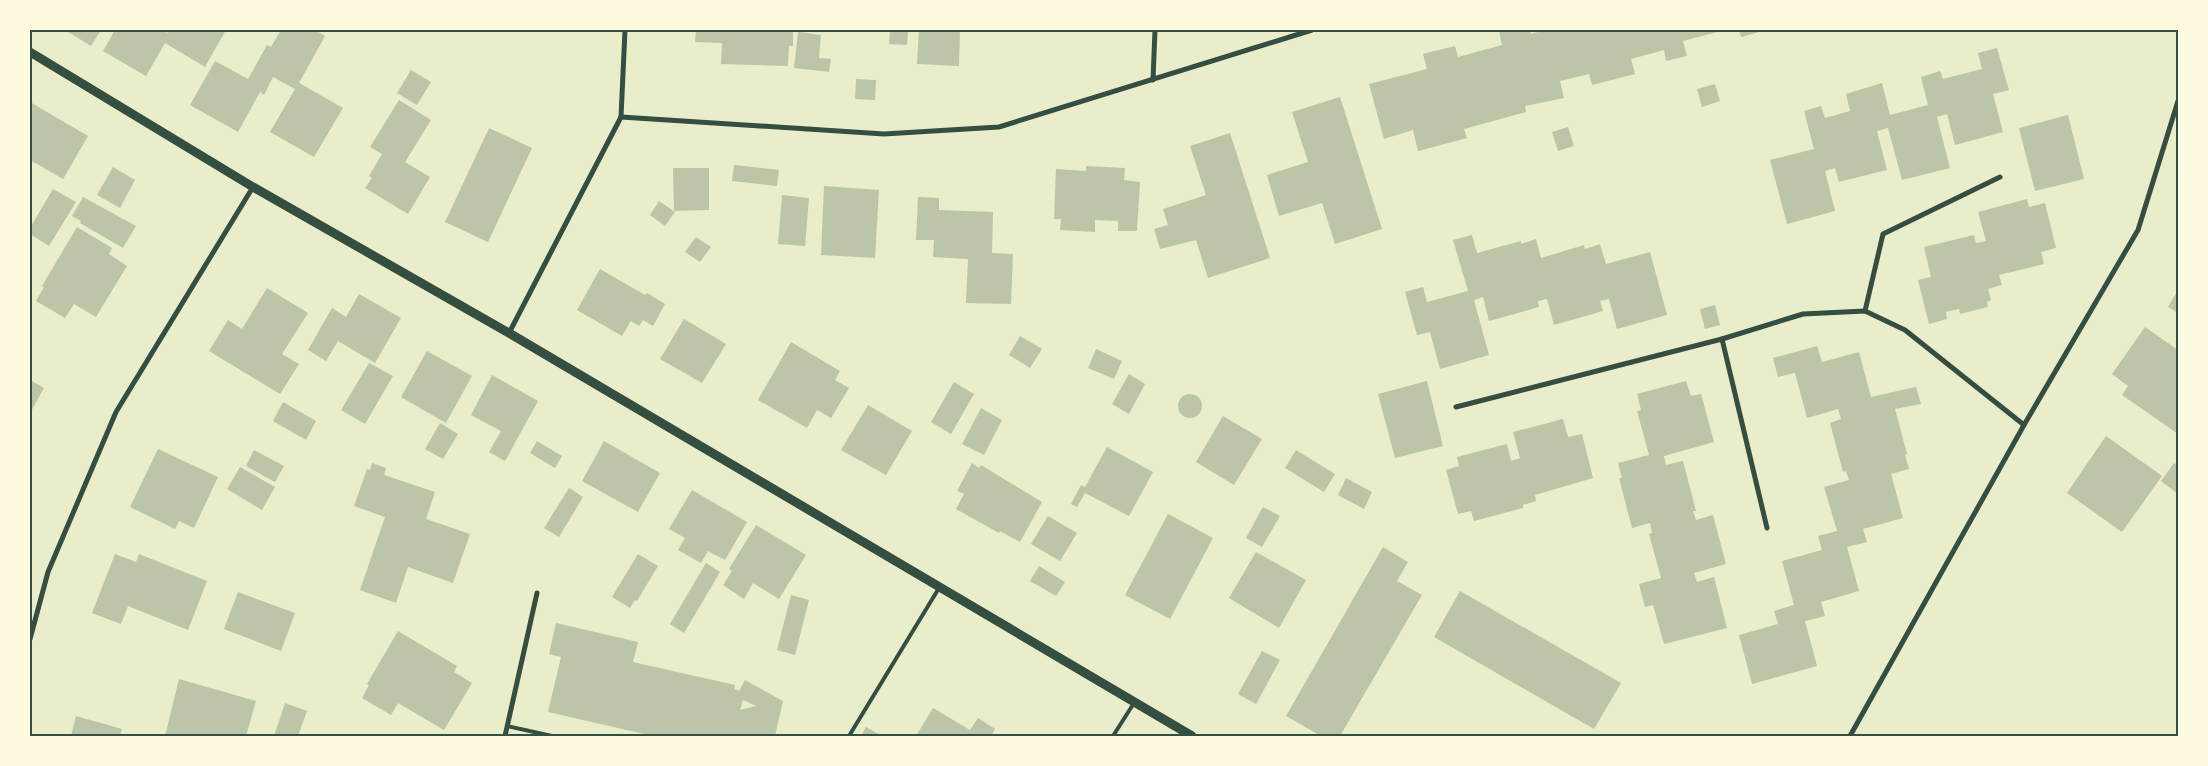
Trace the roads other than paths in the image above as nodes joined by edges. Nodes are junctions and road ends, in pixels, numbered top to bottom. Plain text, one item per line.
1 (625, 30) edge
2 (1155, 30) edge
3 (1312, 30) edge
4 (30, 52) edge
5 (1153, 80) junction
6 (2178, 101) edge
7 (621, 117) junction
8 (2000, 177) dead end
9 (253, 187) junction
10 (1865, 311) junction
11 (509, 333) junction
12 (1722, 339) junction
13 (1456, 407) dead end
14 (2024, 425) junction
15 (1767, 528) dead end
16 (939, 588) junction
17 (536, 593) dead end
18 (30, 639) edge
19 (1134, 703) junction
20 (507, 726) junction
21 (505, 736) edge
22 (552, 736) edge
23 (848, 736) edge
24 (1114, 736) edge
25 (1192, 736) edge
26 (1850, 736) edge

1 - 7 street
2 - 5 street
3 - 5 street
4 - 9 street
5 - 7 street
6 - 14 street
7 - 11 street
8 - 10 street
9 - 11 street
9 - 18 street
10 - 12 street
10 - 14 street
11 - 16 street
12 - 13 street
12 - 15 street
14 - 26 street
16 - 19 street
16 - 23 lane
17 - 20 street
19 - 24 lane
19 - 25 street
20 - 21 street
20 - 22 lane

